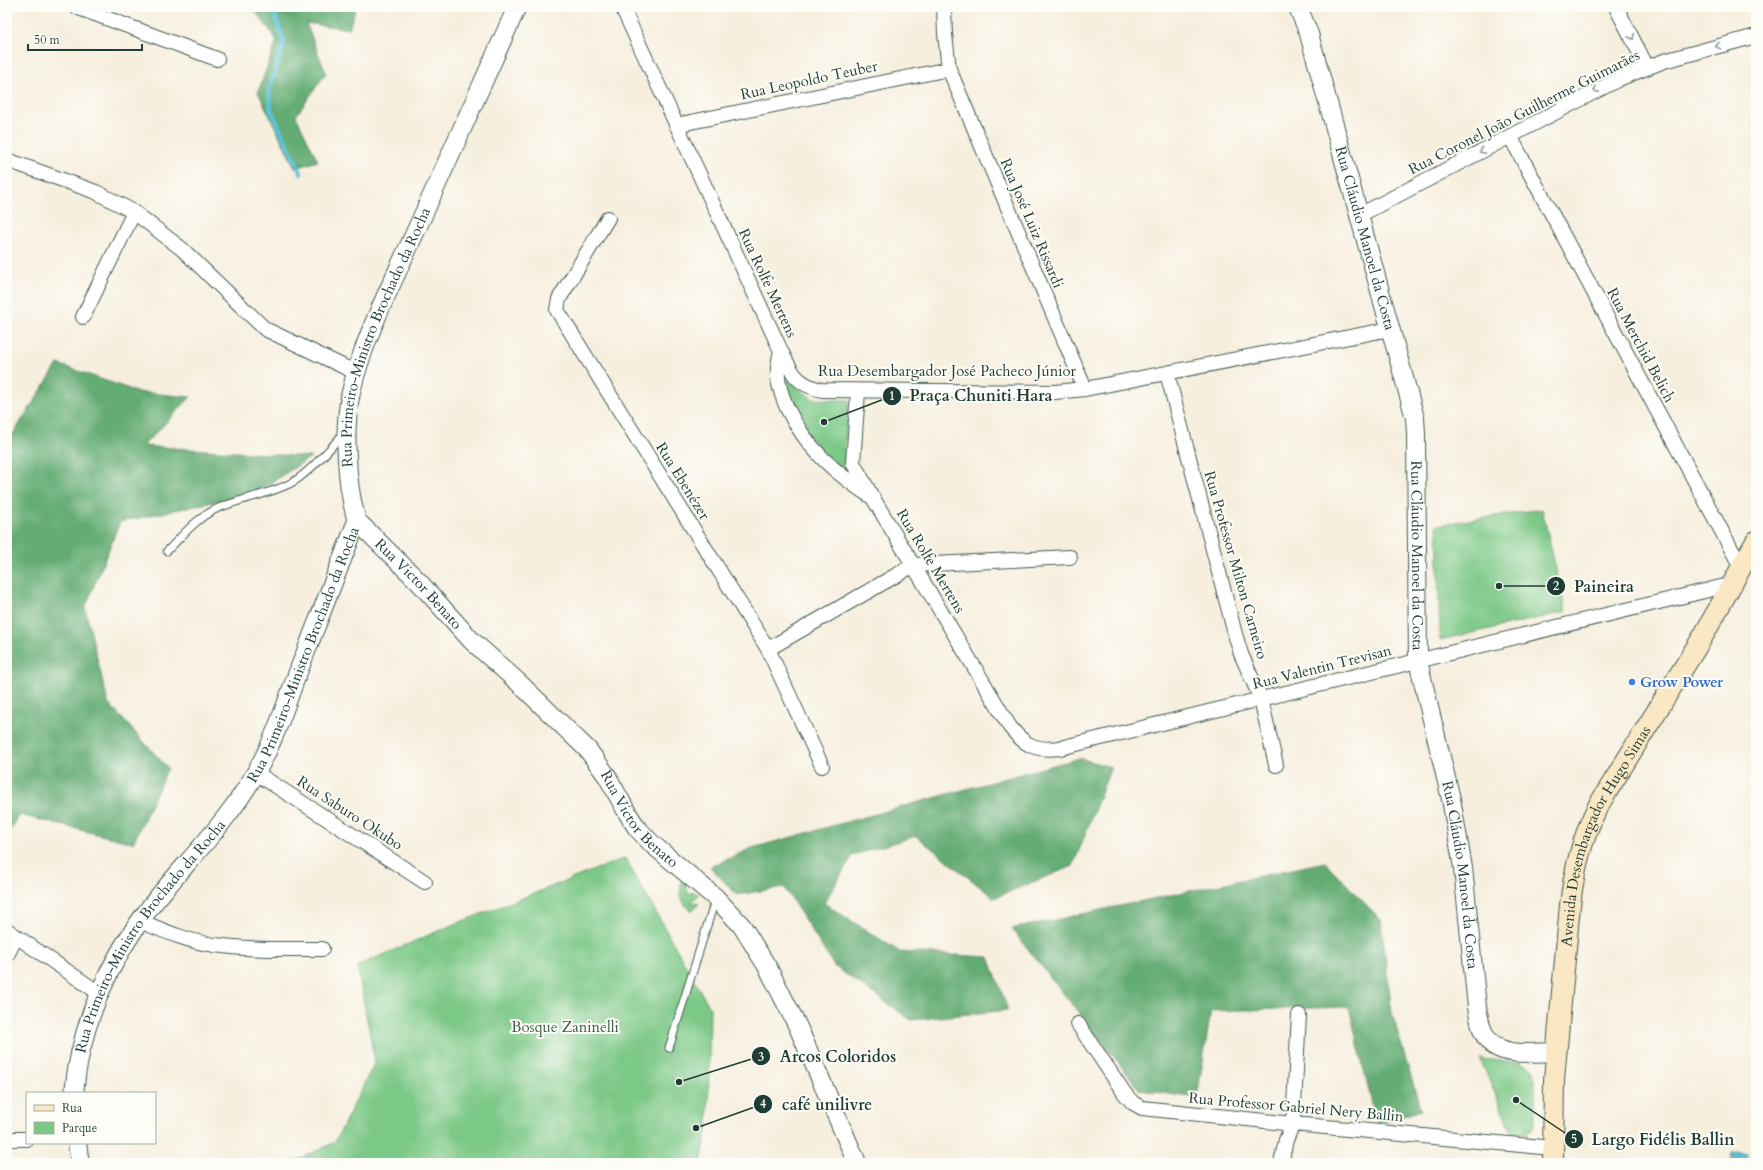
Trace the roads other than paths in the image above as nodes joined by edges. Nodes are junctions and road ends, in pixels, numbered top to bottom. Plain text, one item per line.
1 (76, 7) edge
2 (517, 7) edge
3 (622, 7) edge
4 (944, 7) edge
5 (1298, 7) edge
6 (1616, 7) edge
7 (1756, 36) edge
8 (218, 59) dead end
9 (1647, 67) junction
10 (949, 69) junction
11 (676, 125) junction
12 (1510, 136) junction
13 (7, 160) edge
14 (134, 212) junction
15 (1358, 216) junction
16 (608, 218) dead end
17 (83, 317) dead end
18 (1390, 329) junction
19 (781, 351) junction
20 (356, 373) junction
21 (1167, 373) junction
22 (1085, 389) junction
23 (858, 391) junction
24 (347, 429) junction
25 (873, 498) junction
26 (357, 521) junction
27 (1756, 541) edge
28 (166, 551) dead end
29 (1070, 556) dead end
30 (914, 565) junction
31 (1737, 577) junction
32 (768, 649) junction
33 (1418, 661) junction
34 (1261, 699) junction
35 (1034, 747) joint
36 (1276, 765) dead end
37 (822, 766) dead end
38 (256, 773) junction
39 (425, 882) dead end
40 (716, 898) junction
41 (140, 921) junction
42 (12, 934) edge
43 (322, 949) dead end
44 (7, 955) edge
45 (99, 993) junction
46 (1299, 1015) dead end
47 (1078, 1024) dead end
48 (669, 1048) dead end
49 (1557, 1052) junction
50 (74, 1092) edge
51 (1293, 1124) junction
52 (7, 1139) edge
53 (26, 1139) edge
54 (77, 1144) edge
55 (1553, 1156) edge
56 (80, 1163) edge
57 (857, 1163) edge
58 (1281, 1163) edge

1 - 8 street
2 - 20 street, Rua Primeiro-Ministro Brochado da Rocha
3 - 11 street, Rua Rolfe Mertens
4 - 10 street, Rua José Luiz Rissardi
5 - 15 street, Rua Cláudio Manoel da Costa
6 -> 9 street
7 -> 9 street, Rua Coronel João Guilherme Guimarães
9 -> 12 street, Rua Coronel João Guilherme Guimarães
10 - 11 street, Rua Leopoldo Teuber
10 - 22 street, Rua José Luiz Rissardi
11 - 19 street, Rua Rolfe Mertens
12 -> 15 street, Rua Coronel João Guilherme Guimarães
12 - 31 street, Rua Merchid Belich
13 - 14 street
14 - 17 street
14 - 20 street
15 - 18 street, Rua Cláudio Manoel da Costa
16 - 32 street, Rua Ebenézer
18 - 21 street, Rua Desembargador José Pacheco Júnior
18 - 33 street, Rua Cláudio Manoel da Costa
19 - 23 street, Rua Desembargador José Pacheco Júnior
19 - 25 street, Rua Rolfe Mertens
20 - 24 street, Rua Primeiro-Ministro Brochado da Rocha
21 - 22 street, Rua Desembargador José Pacheco Júnior
21 - 34 street, Rua Professor Milton Carneiro
22 - 23 street, Rua Desembargador José Pacheco Júnior
23 - 25 street
24 - 26 street, Rua Primeiro-Ministro Brochado da Rocha
24 - 28 lane
25 - 30 street, Rua Rolfe Mertens
26 - 38 street, Rua Primeiro-Ministro Brochado da Rocha
26 - 40 street, Rua Victor Benato
27 - 31 main road, Avenida Desembargador Hugo Simas
29 - 30 street
30 - 32 street
30 - 35 street, Rua Rolfe Mertens
31 - 33 street, Rua Valentin Trevisan
31 - 49 main road, Avenida Desembargador Hugo Simas
32 - 37 street, Rua Ebenézer
33 - 34 street, Rua Valentin Trevisan
33 - 49 street, Rua Cláudio Manoel da Costa
34 - 35 street, Rua Valentin Trevisan
34 - 36 street, Rua Professor Milton Carneiro
38 - 39 street, Rua Saburo Okubo
38 - 41 street, Rua Primeiro-Ministro Brochado da Rocha
40 - 48 lane
40 - 57 street, Rua Victor Benato
41 - 43 street
41 - 45 street, Rua Primeiro-Ministro Brochado da Rocha
42 - 44 street
42 - 45 street
45 - 50 street, Rua Primeiro-Ministro Brochado da Rocha
46 - 51 street
47 - 51 street, Rua Professor Gabriel Nery Ballin
49 - 55 main road, Avenida Desembargador Hugo Simas
51 - 55 street, Rua Professor Gabriel Nery Ballin
51 - 58 street
52 - 53 street
54 - 56 street

